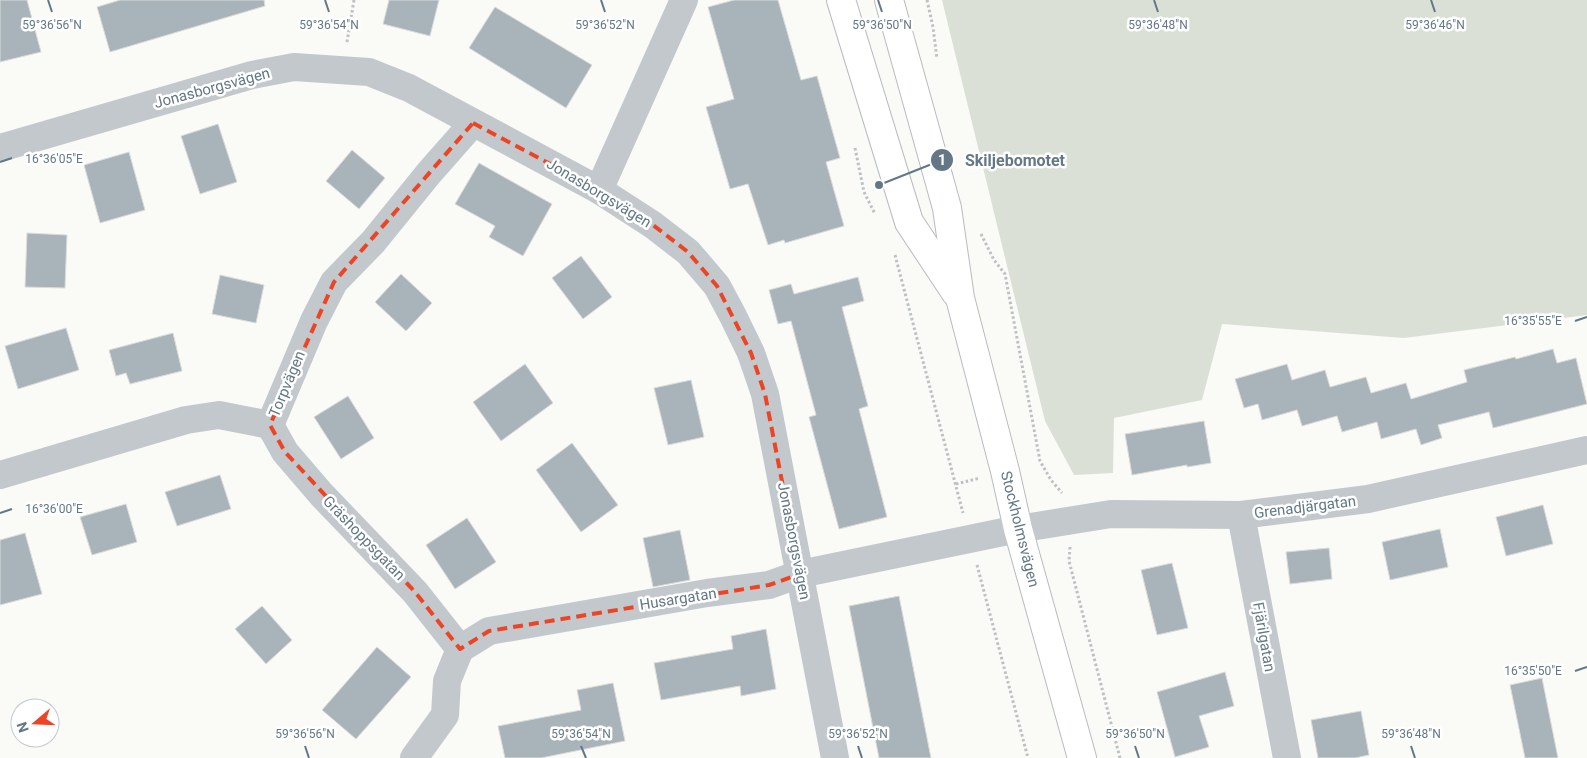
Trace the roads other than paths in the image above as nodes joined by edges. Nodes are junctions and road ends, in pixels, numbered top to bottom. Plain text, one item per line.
1 (684, 0) edge
2 (840, 0) edge
3 (892, 4) edge
4 (473, 123) junction
5 (0, 148) edge
6 (599, 190) junction
7 (960, 298) junction
8 (270, 425) junction
9 (1587, 450) edge
10 (0, 474) edge
11 (1241, 515) junction
12 (1018, 529) junction
13 (800, 574) junction
14 (460, 650) junction
15 (414, 758) edge
16 (835, 758) edge
17 (1082, 758) edge
18 (1286, 758) edge

1 - 6 street
2 - 7 main road, Stockholmsvägen
3 - 7 main road, Stockholmsvägen
4 - 5 street, Jonasborgsvägen
4 - 6 street, Jonasborgsvägen
4 - 8 street, Torpvägen
6 - 13 street, Jonasborgsvägen
7 - 12 main road, Stockholmsvägen
8 - 10 street, Torpvägen
8 - 14 street, Gräshoppsgatan
9 - 11 street, Grenadjärgatan
11 - 12 street, Grenadjärgatan
11 - 18 street, Fjärilgatan
12 - 13 street, Husargatan
12 - 17 main road, Stockholmsvägen
13 - 14 street, Husargatan
13 - 16 street, Jonasborgsvägen
14 - 15 street

